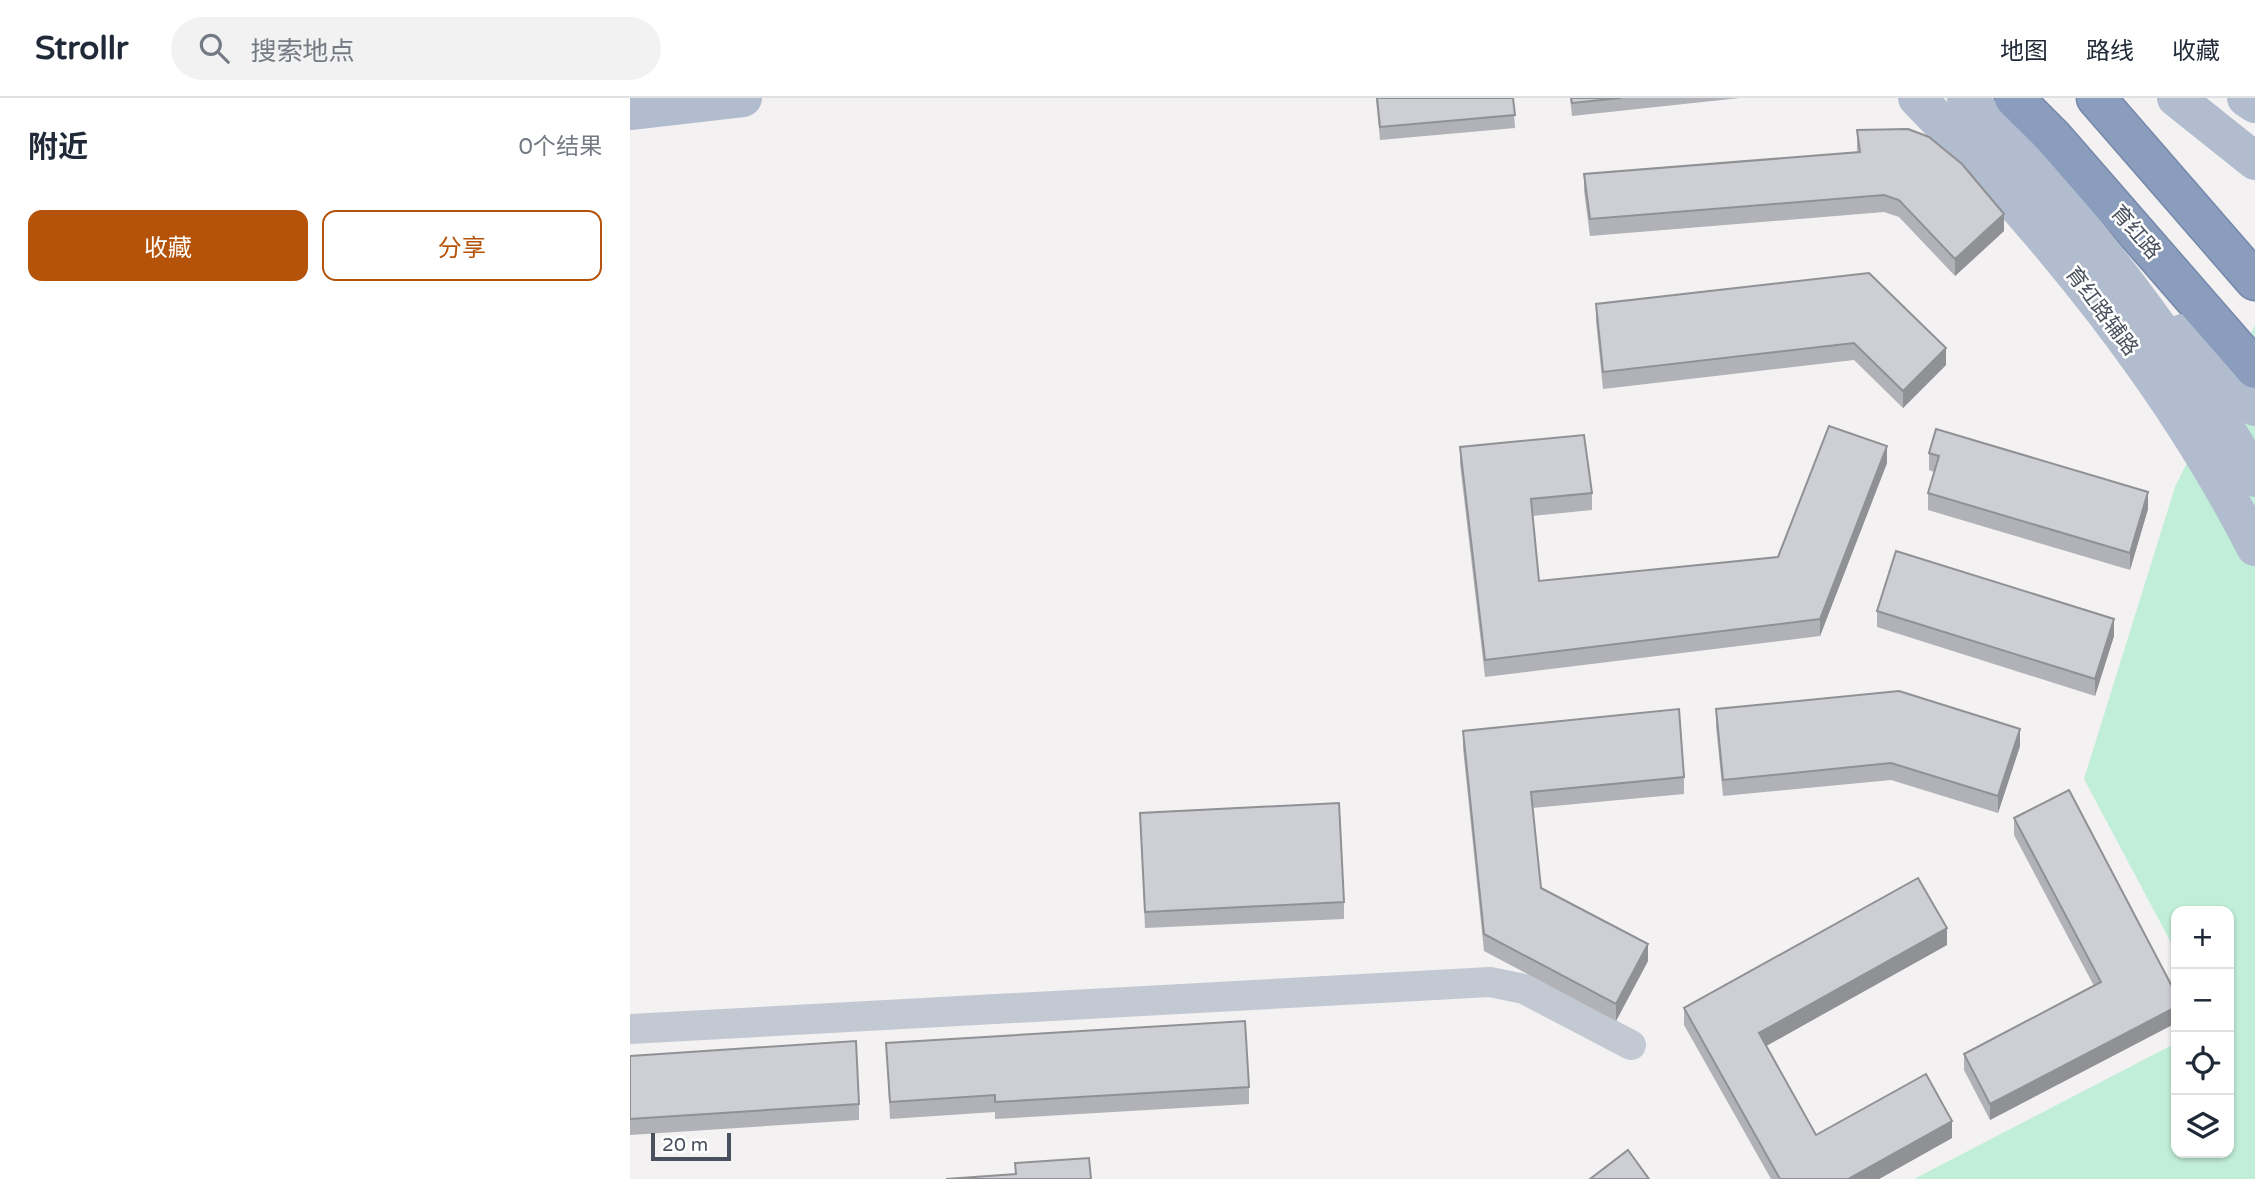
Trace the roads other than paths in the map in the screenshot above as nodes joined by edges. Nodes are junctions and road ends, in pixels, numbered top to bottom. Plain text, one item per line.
1 (743, 98) edge
2 (1917, 98) edge
3 (1966, 98) edge
4 (2014, 98) edge
5 (2096, 98) edge
6 (2176, 98) edge
7 (2209, 98) edge
8 (2246, 98) edge
9 (2255, 104) edge
10 (630, 111) edge
11 (2255, 128) edge
12 (2255, 161) edge
13 (2096, 243) junction
14 (2255, 281) edge
15 (2255, 369) edge
16 (2255, 407) edge
17 (2255, 478) edge
18 (2255, 547) edge
19 (630, 1029) edge
20 (1631, 1045) dead end

1 - 10 main road
2 - 18 main road, 育红路辅路
3 - 13 main road
4 - 15 highway, 育红路
5 - 14 highway
6 - 12 main road
7 - 11 main road
8 - 9 main road
13 - 16 main road
13 - 17 main road
19 - 20 street

